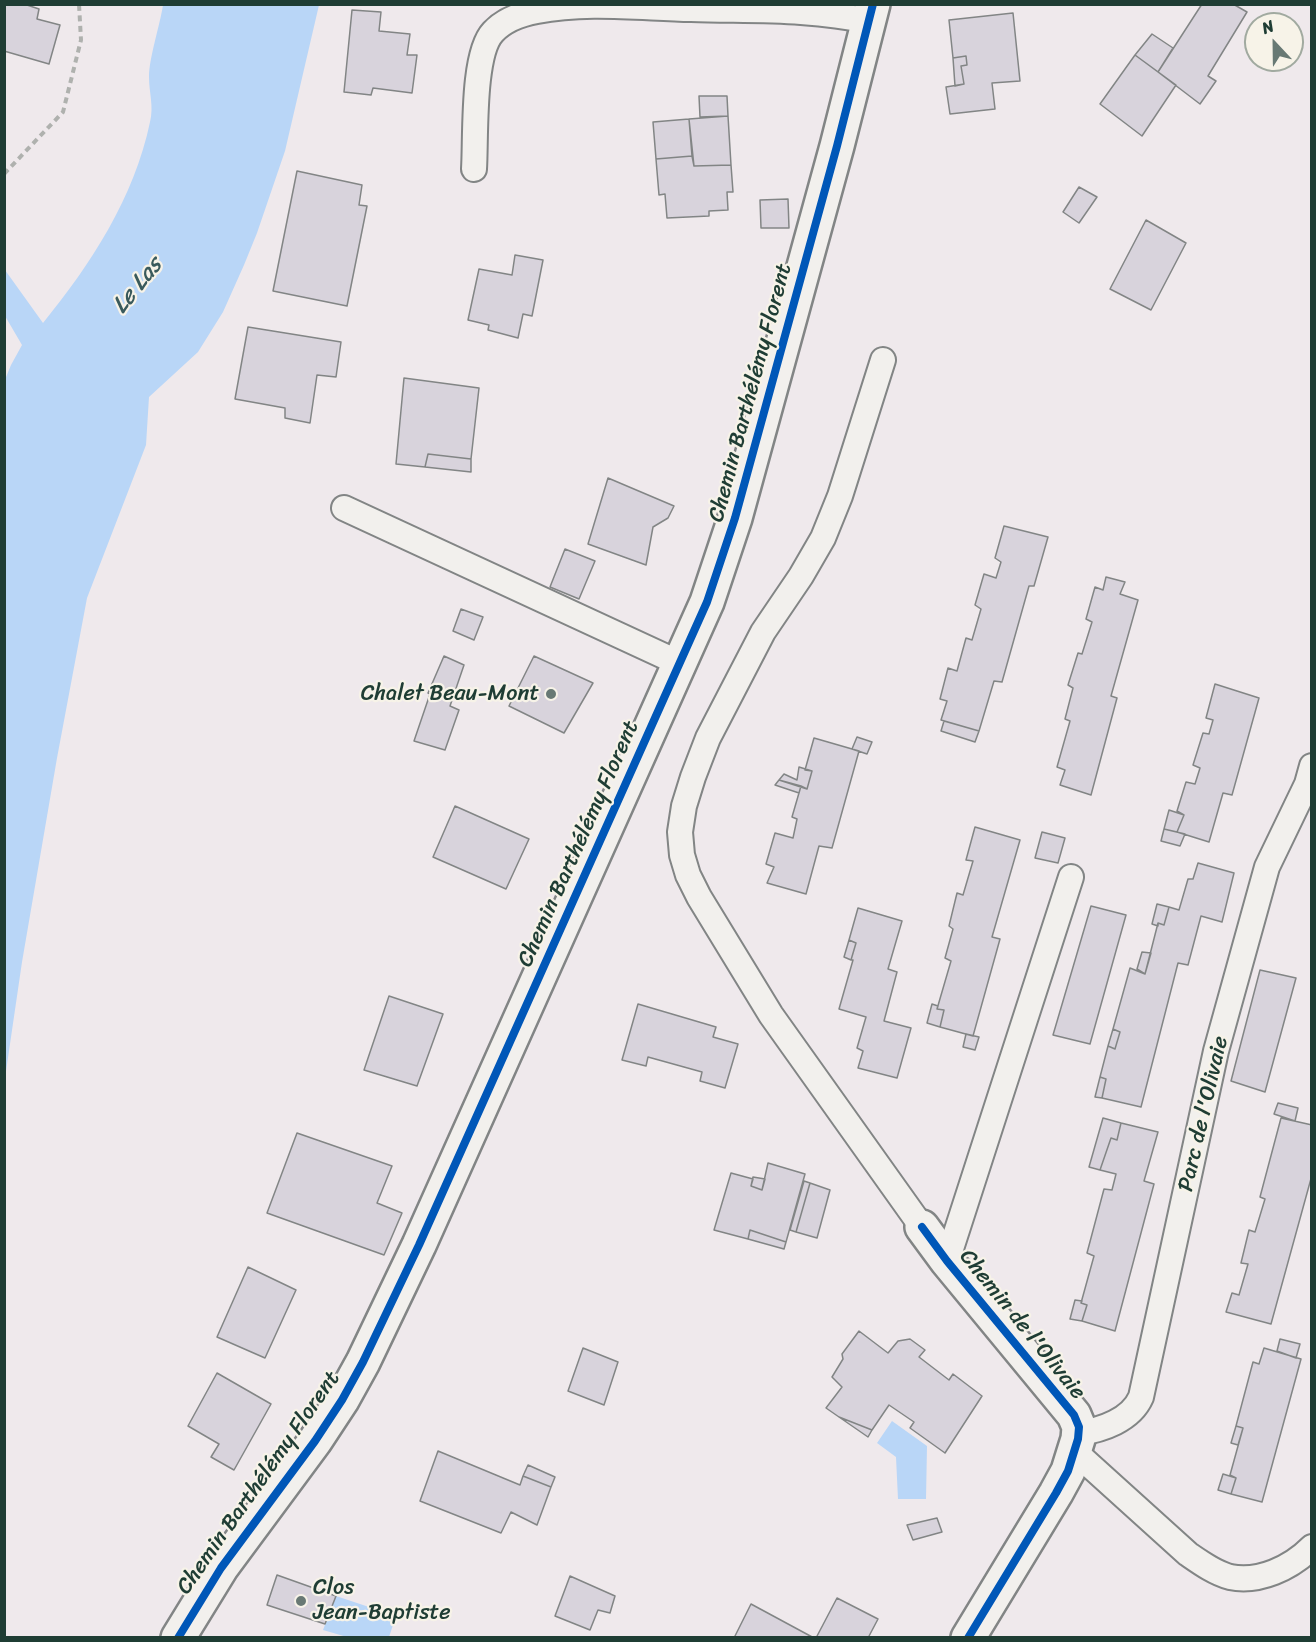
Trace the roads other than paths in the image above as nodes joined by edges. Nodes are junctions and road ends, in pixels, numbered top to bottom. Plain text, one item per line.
1 (870, 13) edge
2 (474, 169) dead end
3 (883, 360) dead end
4 (344, 508) dead end
5 (679, 663) junction
6 (1311, 766) edge
7 (1071, 877) dead end
8 (922, 1227) joint
9 (947, 1261) junction
10 (1077, 1444) junction
11 (1311, 1547) edge
12 (178, 1638) edge
13 (968, 1638) edge

1 - 2 lane
1 - 5 street, Chemin Barthélémy Florent
3 - 8 lane
4 - 5 lane
5 - 12 street, Chemin Barthélémy Florent
6 - 10 lane, Parc de l'Olivaie
7 - 9 lane
8 - 9 street, Chemin de l'Olivaie
9 - 10 street, Chemin de l'Olivaie
10 - 11 lane
10 - 13 street

